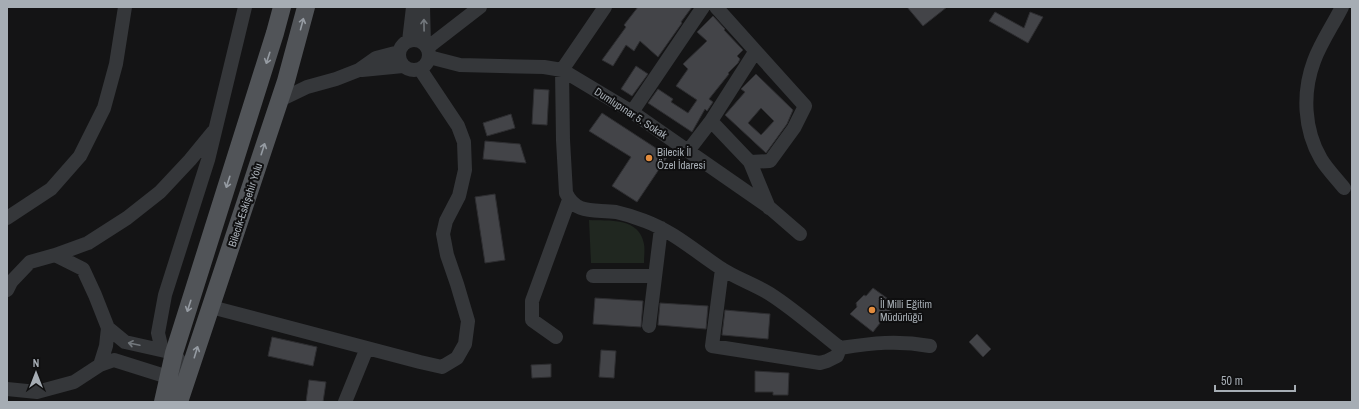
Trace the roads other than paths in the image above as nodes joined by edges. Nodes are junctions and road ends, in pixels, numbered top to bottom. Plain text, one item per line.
1 (125, 7) edge
2 (245, 7) edge
3 (282, 7) edge
4 (306, 7) edge
5 (413, 7) edge
6 (423, 7) edge
7 (480, 7) edge
8 (605, 7) edge
9 (703, 7) edge
10 (716, 7) edge
11 (1342, 7) edge
12 (409, 41) junction
13 (399, 52) junction
14 (755, 52) junction
15 (425, 57) junction
16 (403, 66) junction
17 (359, 70) junction
18 (562, 70) junction
19 (280, 100) junction
20 (632, 112) junction
21 (711, 121) junction
22 (216, 129) junction
23 (688, 150) junction
24 (750, 162) junction
25 (1344, 188) dead end
26 (569, 200) junction
27 (770, 208) junction
28 (7, 218) edge
29 (661, 228) junction
30 (800, 234) dead end
31 (88, 243) junction
32 (55, 255) junction
33 (83, 269) junction
34 (722, 269) junction
35 (593, 276) dead end
36 (655, 276) junction
37 (7, 290) edge
38 (211, 307) junction
39 (649, 326) dead end
40 (108, 328) junction
41 (556, 337) dead end
42 (930, 346) dead end
43 (368, 348) junction
44 (840, 348) junction
45 (168, 352) junction
46 (100, 365) junction
47 (189, 375) junction
48 (168, 377) junction
49 (7, 389) edge
50 (40, 397) edge
51 (163, 402) edge
52 (179, 402) edge
53 (345, 402) edge

1 - 28 street
2 - 22 street
3 -> 45 main road, Bilecik-Eskişehir Yolu
19 -> 4 main road, Bilecik-Eskişehir Yolu
5 - 12 street
15 -> 6 street
7 - 15 street
8 - 18 street
9 - 20 street
10 - 14 street
11 - 25 street
12 - 13 street
12 - 15 street
13 - 16 street
13 - 17 street
14 - 21 street
14 - 24 street
15 - 16 street
15 - 18 street, Dumlupınar 5. Sokak
15 - 43 street
16 - 17 street
17 - 19 street
18 - 20 street, Dumlupınar 5. Sokak
18 - 26 street
38 -> 19 main road, Bilecik-Eskişehir Yolu
20 - 23 street, Dumlupınar 5. Sokak
21 - 23 street
21 - 24 street
22 - 31 street
22 - 45 street
23 - 27 street, Dumlupınar 5. Sokak
24 - 27 street
26 - 29 street
26 - 41 street
27 - 30 street, Dumlupınar 5. Sokak
29 - 34 street
29 - 36 street
31 - 32 street
31 - 33 street
32 - 33 street
32 - 37 street
33 - 40 street
34 - 44 street
34 - 44 street
35 - 36 street
36 - 39 street
38 - 43 street
47 -> 38 main road, Bilecik-Eskişehir Yolu
45 -> 40 street
40 - 46 street
42 - 44 street
43 - 53 street
45 - 47 street
45 - 48 main road, Bilecik-Eskişehir Yolu
46 - 48 street
46 - 50 street
47 - 48 street
47 - 52 main road, Bilecik-Eskişehir Yolu
48 - 51 main road, Bilecik-Eskişehir Yolu
49 - 50 street

